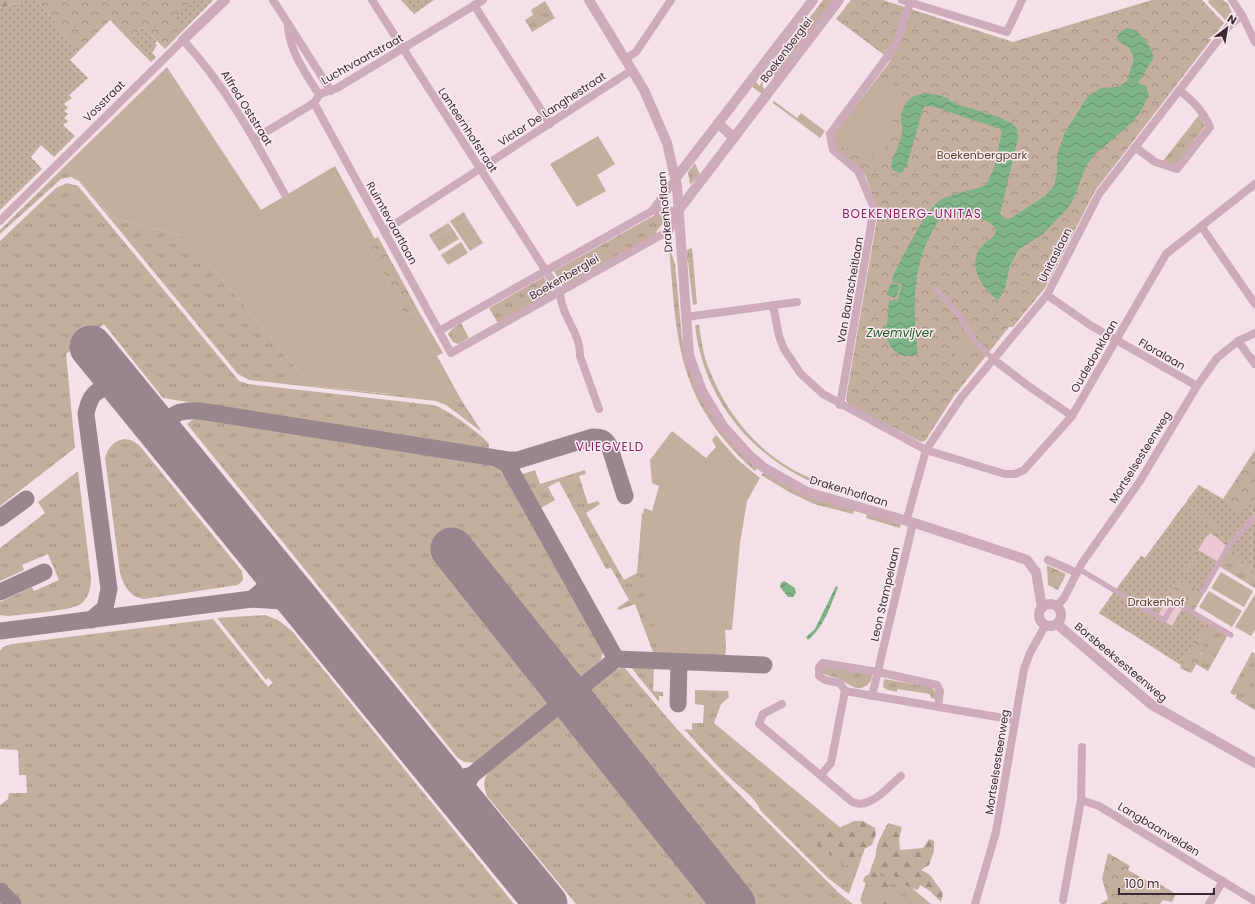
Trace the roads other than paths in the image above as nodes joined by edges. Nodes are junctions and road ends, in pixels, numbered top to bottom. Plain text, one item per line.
1 (225, 0) edge
2 (273, 0) edge
3 (372, 0) edge
4 (483, 0) edge
5 (589, 0) edge
6 (671, 0) edge
7 (813, 0) edge
8 (839, 0) edge
9 (902, 0) edge
10 (1022, 0) edge
11 (1232, 0) edge
12 (910, 3) junction
13 (474, 5) junction
14 (1242, 15) junction
15 (288, 23) junction
16 (184, 40) junction
17 (1255, 42) edge
18 (403, 49) junction
19 (625, 59) junction
20 (632, 70) junction
21 (1179, 90) junction
22 (330, 91) junction
23 (320, 94) junction
24 (314, 103) junction
25 (718, 123) junction
26 (550, 124) junction
27 (734, 138) junction
28 (254, 139) junction
29 (1135, 147) junction
30 (480, 169) junction
31 (676, 178) junction
32 (1255, 184) edge
33 (284, 193) dead end
34 (678, 210) junction
35 (652, 211) junction
36 (0, 221) edge
37 (1201, 226) junction
38 (384, 231) junction
39 (547, 271) junction
40 (936, 289) dead end
41 (560, 293) junction
42 (1047, 295) junction
43 (797, 302) dead end
44 (1255, 304) edge
45 (773, 305) junction
46 (686, 317) junction
47 (439, 331) junction
48 (1255, 333) edge
49 (1116, 340) junction
50 (1238, 341) junction
51 (451, 353) joint
52 (993, 358) junction
53 (1255, 364) edge
54 (1197, 386) junction
55 (840, 405) junction
56 (599, 409) dead end
57 (1072, 416) junction
58 (926, 450) junction
59 (1255, 517) edge
60 (908, 519) junction
61 (1048, 560) dead end
62 (1078, 571) junction
63 (1203, 591) dead end
64 (1049, 606) junction
65 (1057, 624) junction
66 (1045, 626) junction
67 (1231, 635) dead end
68 (878, 672) junction
69 (845, 691) junction
70 (872, 696) junction
71 (782, 704) dead end
72 (938, 707) junction
73 (1015, 720) junction
74 (1082, 747) dead end
75 (1255, 763) edge
76 (821, 775) junction
77 (901, 776) dead end
78 (1081, 800) junction
79 (1223, 881) junction
80 (1063, 900) dead end
81 (1255, 901) edge
82 (975, 904) edge
83 (1209, 904) edge

1 - 16 street, Vosstraat
2 - 15 street
3 - 18 street, Lanteernhofstraat
4 - 13 street, Luchtvaartstraat
5 - 19 street, Drakenhoflaan
6 - 19 street
7 - 25 street, Boekenberglei
8 - 27 street, Boekenberglei
9 - 12 street
10 - 12 street
11 - 14 street
12 - 55 street, Van Baurscheitlaan
13 - 18 street, Luchtvaartstraat
13 - 26 street
14 - 17 street
14 - 21 street, Unitaslaan
15 - 22 street
15 - 23 street
16 - 28 street, Alfred Oststraat
16 - 36 street, Vosstraat
18 - 22 street, Luchtvaartstraat
18 - 30 street, Lanteernhofstraat
19 - 20 street, Drakenhoflaan
20 - 26 street, Victor De Langhestraat
20 - 31 street, Drakenhoflaan
21 - 29 street, Unitaslaan
21 - 29 street
22 - 23 street, Luchtvaartstraat
23 - 24 street, Luchtvaartstraat
24 - 28 street, Luchtvaartstraat
24 - 38 street, Ruimtevaartlaan
25 - 27 street
25 - 31 street, Boekenberglei
26 - 30 street, Victor De Langhestraat
27 - 34 street, Boekenberglei
28 - 33 street, Alfred Oststraat
29 - 42 street, Unitaslaan
30 - 38 street, Victor De Langhestraat
30 - 39 street, Lanteernhofstraat
31 - 34 street, Drakenhoflaan
31 - 35 street, Boekenberglei
32 - 37 street, Oudedonklaan
34 - 35 street, Boekenberglei
34 - 41 street, Boekenberglei
34 - 46 street, Drakenhoflaan
35 - 39 street, Boekenberglei
37 - 44 street
37 - 49 street, Oudedonklaan
38 - 47 street, Ruimtevaartlaan
39 - 41 street, Lanteernhofstraat
39 - 47 street, Boekenberglei
40 - 52 street
41 - 51 street, Boekenberglei
41 - 56 street, Lanteernhofstraat
42 - 49 street, Floralaan
42 - 52 street, Unitaslaan
43 - 45 street
45 - 46 street
45 - 55 street, Oudedonklaan
46 - 60 street, Drakenhoflaan
47 - 51 street, Ruimtevaartlaan
48 - 50 street, Mortselsesteenweg
49 - 54 street, Floralaan
49 - 57 street, Oudedonklaan
50 - 53 street
50 - 54 street, Mortselsesteenweg
52 - 57 street
52 - 58 street, Unitaslaan
54 - 62 street, Mortselsesteenweg
55 - 58 street, Oudedonklaan
57 - 58 street, Oudedonklaan
58 - 60 street, Unitaslaan
59 - 63 street
60 - 64 street, Drakenhoflaan
60 - 68 street, Leon Stampelaan
61 - 62 street
62 - 64 street, Mortselsesteenweg
62 - 67 street
64 - 65 street
64 - 66 street
65 - 66 street
65 - 75 street, Borsbeeksesteenweg
66 - 73 street, Mortselsesteenweg
68 - 69 street
68 - 70 street, Leon Stampelaan
68 - 72 street
69 - 70 street
69 - 76 street
70 - 72 street
71 - 76 street
72 - 73 street
73 - 82 street, Mortselsesteenweg
74 - 78 street
76 - 77 street
78 - 79 street, Langbaanvelden
78 - 80 street
79 - 81 street, Langbaanvelden
79 - 83 street

